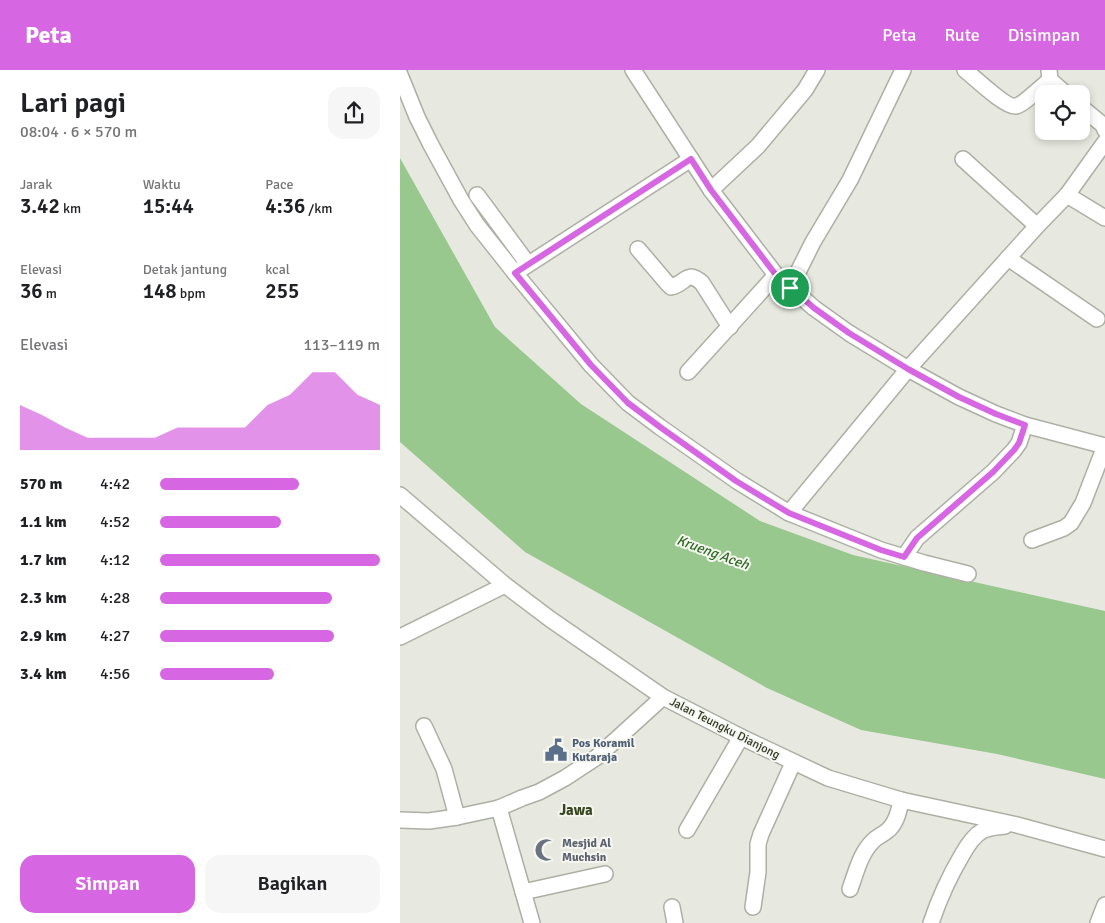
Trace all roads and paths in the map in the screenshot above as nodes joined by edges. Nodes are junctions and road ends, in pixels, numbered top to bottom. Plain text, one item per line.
1 (633, 70) edge
2 (817, 70) edge
3 (903, 70) edge
4 (965, 70) edge
5 (1049, 73) edge
6 (400, 75) edge
7 (1059, 85) edge
8 (1090, 115) edge
9 (1105, 130) edge
10 (1105, 142) edge
11 (691, 159) junction
12 (963, 159) dead end
13 (711, 190) junction
14 (477, 195) dead end
15 (1067, 195) junction
16 (1105, 218) edge
17 (1037, 226) junction
18 (638, 249) dead end
19 (1008, 258) junction
20 (528, 264) junction
21 (515, 273) junction
22 (776, 275) junction
23 (790, 288) junction
24 (1096, 319) dead end
25 (730, 327) junction
26 (908, 369) junction
27 (688, 372) dead end
28 (1025, 425) junction
29 (1105, 446) edge
30 (400, 495) edge
31 (789, 513) junction
32 (1032, 540) dead end
33 (904, 557) junction
34 (968, 574) dead end
35 (505, 585) junction
36 (400, 637) edge
37 (663, 697) junction
38 (424, 726) dead end
39 (741, 737) junction
40 (793, 763) junction
41 (900, 800) junction
42 (499, 808) junction
43 (457, 817) junction
44 (400, 820) edge
45 (1017, 825) junction
46 (687, 830) dead end
47 (1105, 849) edge
48 (605, 874) dead end
49 (850, 889) dead end
50 (523, 892) junction
51 (1105, 904) edge
52 (672, 907) dead end
53 (753, 907) dead end
54 (532, 923) edge
55 (675, 923) edge
56 (930, 923) edge
57 (1098, 923) edge

1 - 11 street
2 - 13 street
3 - 23 street
4 - 5 street
5 - 7 street
6 - 21 street
8 - 9 street
10 - 15 street
11 - 13 street
11 - 20 street
12 - 17 street
13 - 22 street
14 - 20 street
15 - 16 street
15 - 17 street
17 - 19 street
18 - 25 street
19 - 24 street
19 - 26 street
20 - 21 street
21 - 31 street
22 - 23 street
22 - 25 street
23 - 26 street
25 - 27 street
26 - 28 street
26 - 31 street
28 - 29 street
28 - 33 street
29 - 32 street
30 - 35 street, Jalan Teungku Dianjong
31 - 33 street
33 - 34 street
35 - 36 street
35 - 37 street, Jalan Teungku Dianjong
37 - 39 street, Jalan Teungku Dianjong
37 - 42 street
38 - 43 street
39 - 40 street, Jalan Teungku Dianjong
39 - 46 street
40 - 41 street, Jalan Teungku Dianjong
40 - 53 street
41 - 45 street, Jalan Teungku Dianjong
41 - 49 street
42 - 43 street
42 - 50 street
43 - 44 street
45 - 47 street, Jalan Teungku Dianjong
45 - 56 street
48 - 50 street
50 - 54 street
51 - 57 street
52 - 55 street

